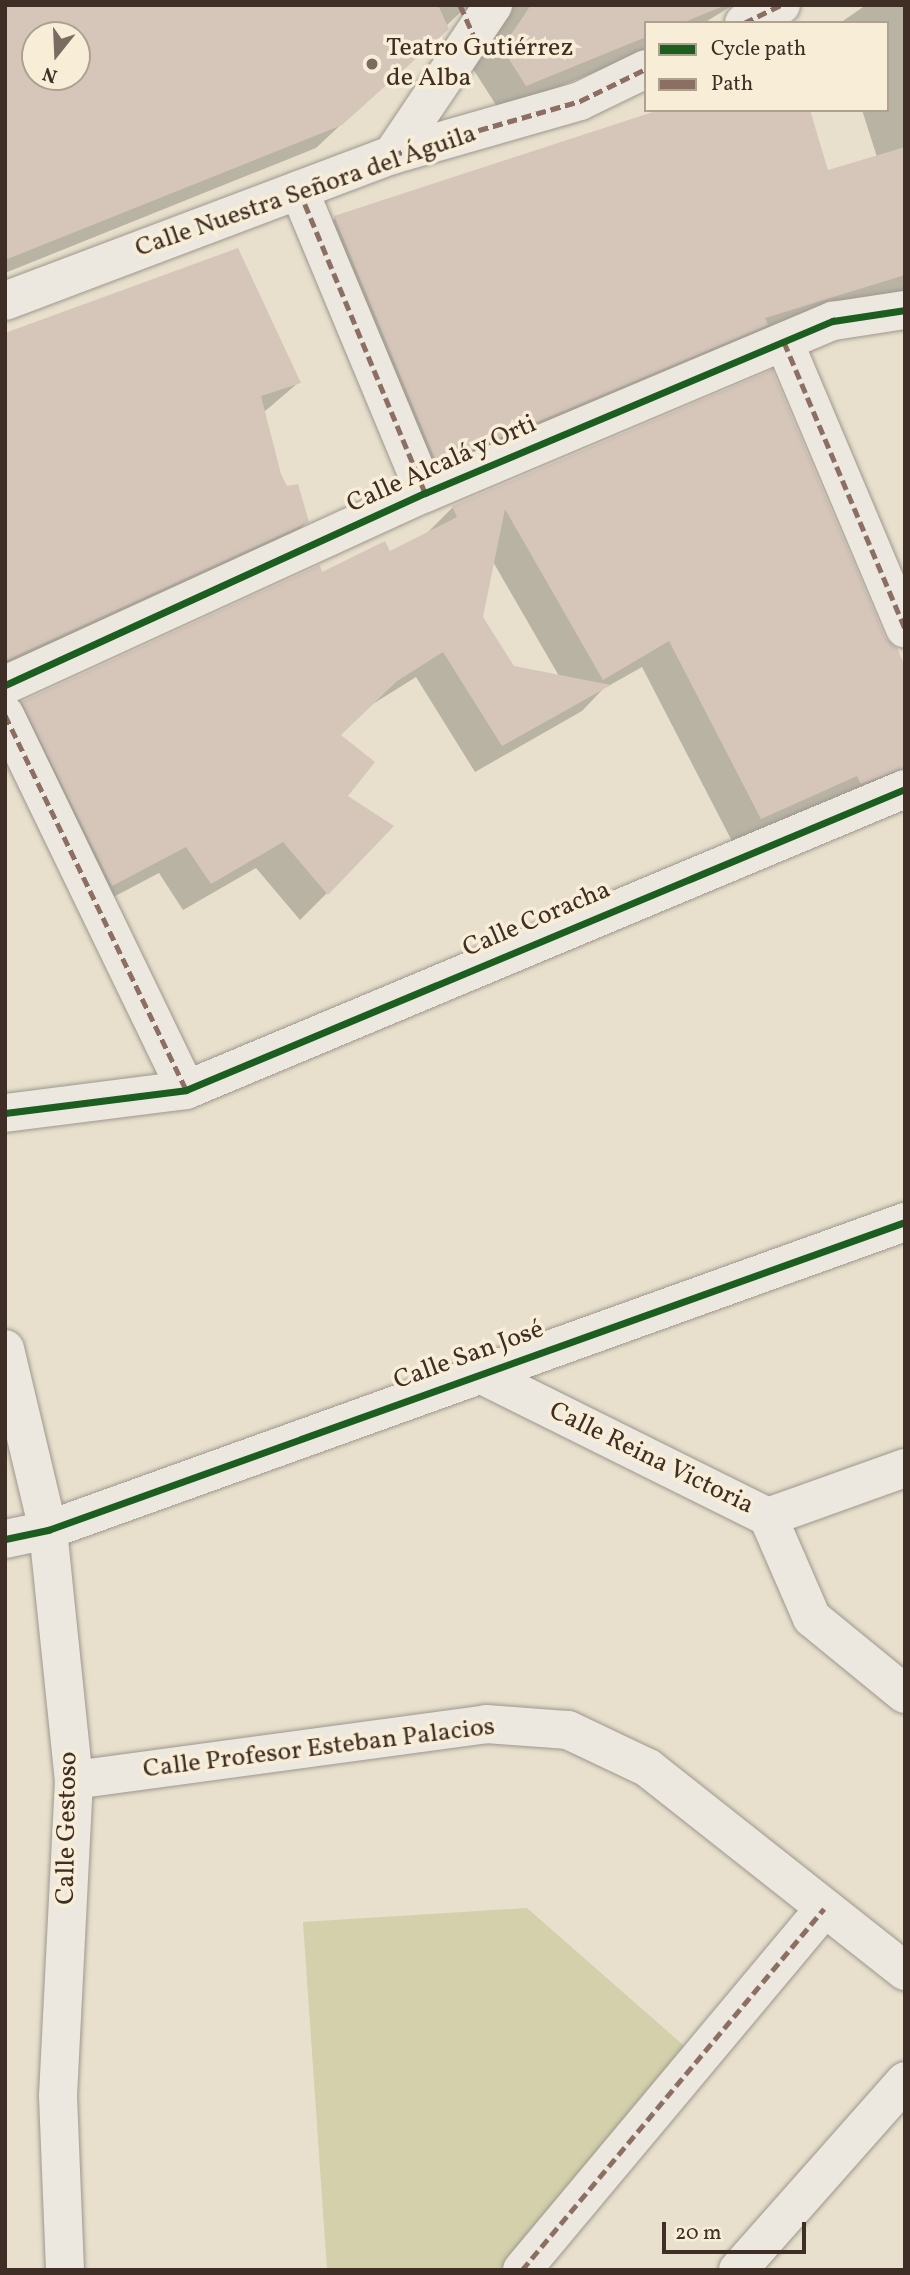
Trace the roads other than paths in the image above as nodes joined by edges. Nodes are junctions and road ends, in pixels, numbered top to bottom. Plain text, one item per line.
1 (781, 5) edge
2 (476, 15) edge
3 (748, 21) edge
4 (644, 70) edge
5 (392, 155) junction
6 (299, 190) junction
7 (5, 301) edge
8 (905, 310) edge
9 (784, 342) junction
10 (425, 493) junction
11 (905, 628) edge
12 (5, 685) edge
13 (5, 715) edge
14 (905, 789) edge
15 (186, 1090) junction
16 (5, 1113) edge
17 (905, 1222) edge
18 (5, 1349) edge
19 (480, 1374) junction
20 (905, 1468) edge
21 (768, 1517) junction
22 (48, 1530) junction
23 (5, 1539) edge
24 (905, 1694) edge
25 (74, 1780) junction
26 (824, 1909) junction
27 (905, 1971) edge
28 (905, 2081) edge
29 (65, 2270) edge
30 (522, 2270) edge
31 (738, 2270) edge

1 - 3 street
2 - 5 street
4 - 5 street, Calle Nuestra Señora del Águila
5 - 6 street, Calle Nuestra Señora del Águila
6 - 7 street, Calle Nuestra Señora del Águila
6 - 10 street
8 - 9 street, Calle Alcalá y Orti
9 - 10 street, Calle Alcalá y Orti
9 - 11 street
10 - 12 street, Calle Alcalá y Orti
13 - 15 street
14 - 15 street, Calle Coracha
15 - 16 street, Calle Coracha
17 - 19 street, Calle San José
18 - 22 street, Calle Gestoso
19 - 21 street, Calle Reina Victoria
19 - 22 street, Calle San José
20 - 21 street, Calle Reina Victoria
21 - 24 street
22 - 23 street, Calle San José
22 - 25 street, Calle Gestoso
25 - 26 street, Calle Profesor Esteban Palacios
25 - 29 street, Calle Gestoso
26 - 27 street, Calle Profesor Esteban Palacios
26 - 30 street
28 - 31 street

